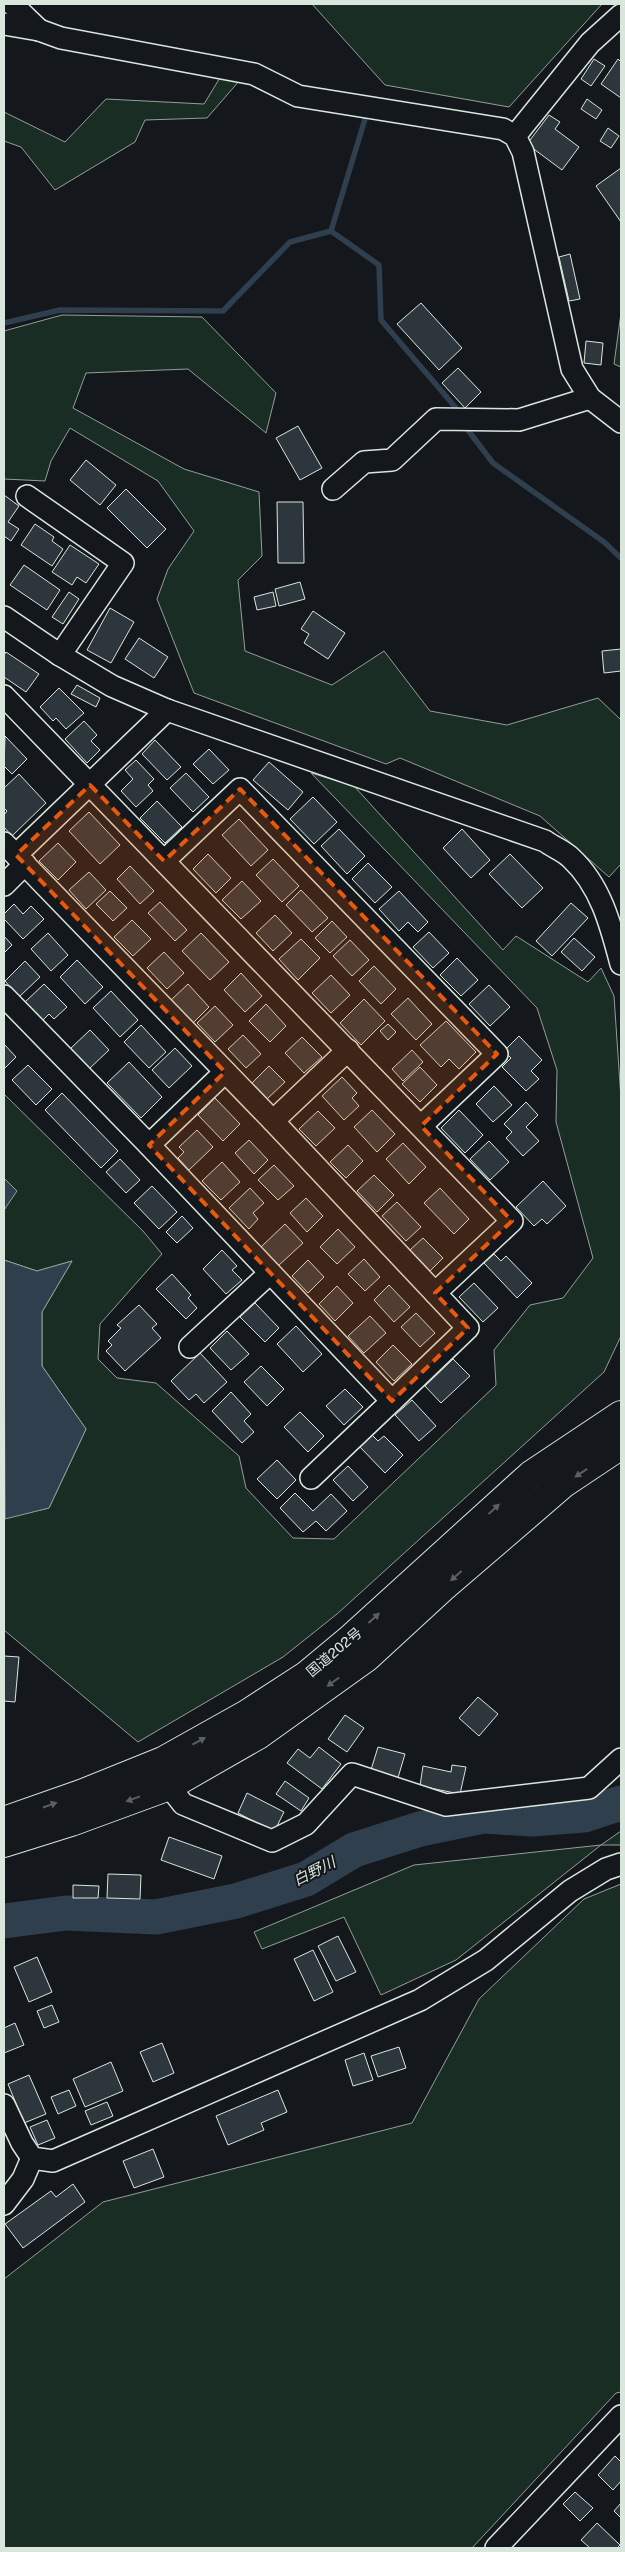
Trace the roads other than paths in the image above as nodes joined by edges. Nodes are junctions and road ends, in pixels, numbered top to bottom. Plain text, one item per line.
1 (12, 4) edge
2 (621, 15) edge
3 (4, 24) edge
4 (39, 30) junction
5 (516, 136) junction
6 (590, 398) junction
7 (621, 422) edge
8 (333, 489) dead end
9 (27, 496) dead end
10 (4, 618) edge
11 (60, 655) junction
12 (4, 696) edge
13 (167, 710) junction
14 (90, 785) junction
15 (15, 854) edge
16 (164, 861) junction
17 (4, 884) edge
18 (621, 964) edge
19 (4, 996) edge
20 (348, 1050) junction
21 (225, 1072) junction
22 (273, 1121) junction
23 (421, 1126) junction
24 (149, 1145) junction
25 (270, 1273) junction
26 (435, 1293) junction
27 (190, 1347) dead end
28 (392, 1402) junction
29 (621, 1415) edge
30 (621, 1446) edge
31 (311, 1478) dead end
32 (621, 1759) edge
33 (169, 1786) junction
34 (4, 1821) edge
35 (4, 1843) edge
36 (621, 1864) edge
37 (4, 2105) edge
38 (32, 2158) junction
39 (4, 2204) edge
40 (621, 2416) edge
41 (496, 2548) edge

1 - 4 street
2 - 5 street
3 - 4 street
4 - 5 street
5 - 6 street
6 - 7 street
6 - 8 street
9 - 11 street
10 - 11 street
11 - 13 street
12 - 14 street
13 - 14 street
13 - 18 street
14 - 15 street
14 - 16 street
15 - 17 street
15 - 21 street
16 - 20 street
16 - 23 street
19 - 24 street
20 - 22 street
20 - 23 street
21 - 22 street
21 - 24 street
22 - 26 street
23 - 26 street
24 - 25 street
25 - 27 street
25 - 28 street
26 - 28 street
28 - 31 street
34 -> 29 highway, 国道202号
30 -> 33 highway, 国道202号
32 - 33 street
33 -> 35 highway, 国道202号
36 - 38 street
37 - 38 street
38 - 39 street
40 - 41 street

